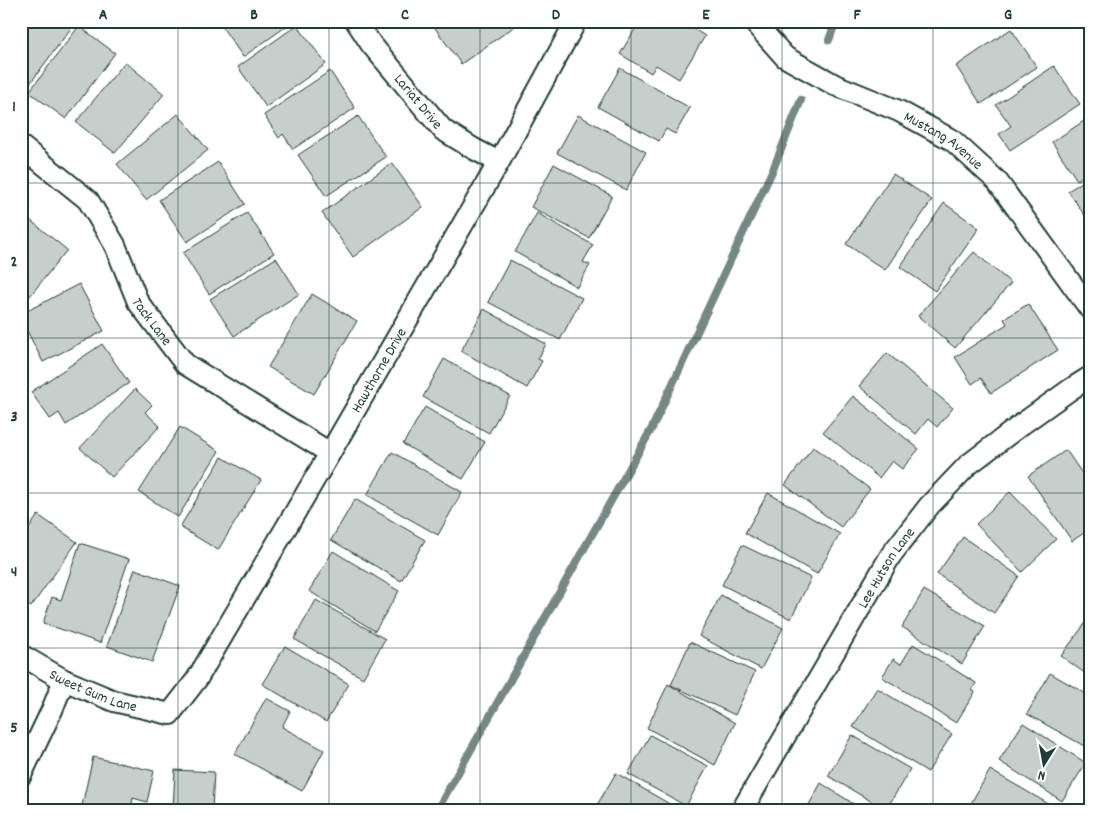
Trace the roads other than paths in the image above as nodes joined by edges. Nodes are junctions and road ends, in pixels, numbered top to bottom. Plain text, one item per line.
1 (356, 21) edge
2 (576, 21) edge
3 (753, 21) edge
4 (21, 146) edge
5 (499, 162) junction
6 (1090, 309) edge
7 (1090, 377) edge
8 (330, 454) junction
9 (21, 656) edge
10 (64, 680) junction
11 (170, 714) joint
12 (21, 776) edge
13 (742, 810) edge

1 - 5 street, Lariat Drive
2 - 5 street, Hawthorne Drive
3 - 6 street, Mustang Avenue
4 - 8 street, Tack Lane
5 - 8 street, Hawthorne Drive
7 - 13 street, Lee Hutson Lane
8 - 11 street, Hawthorne Drive
9 - 10 street, Sweet Gum Lane
10 - 11 street, Sweet Gum Lane
10 - 12 street

